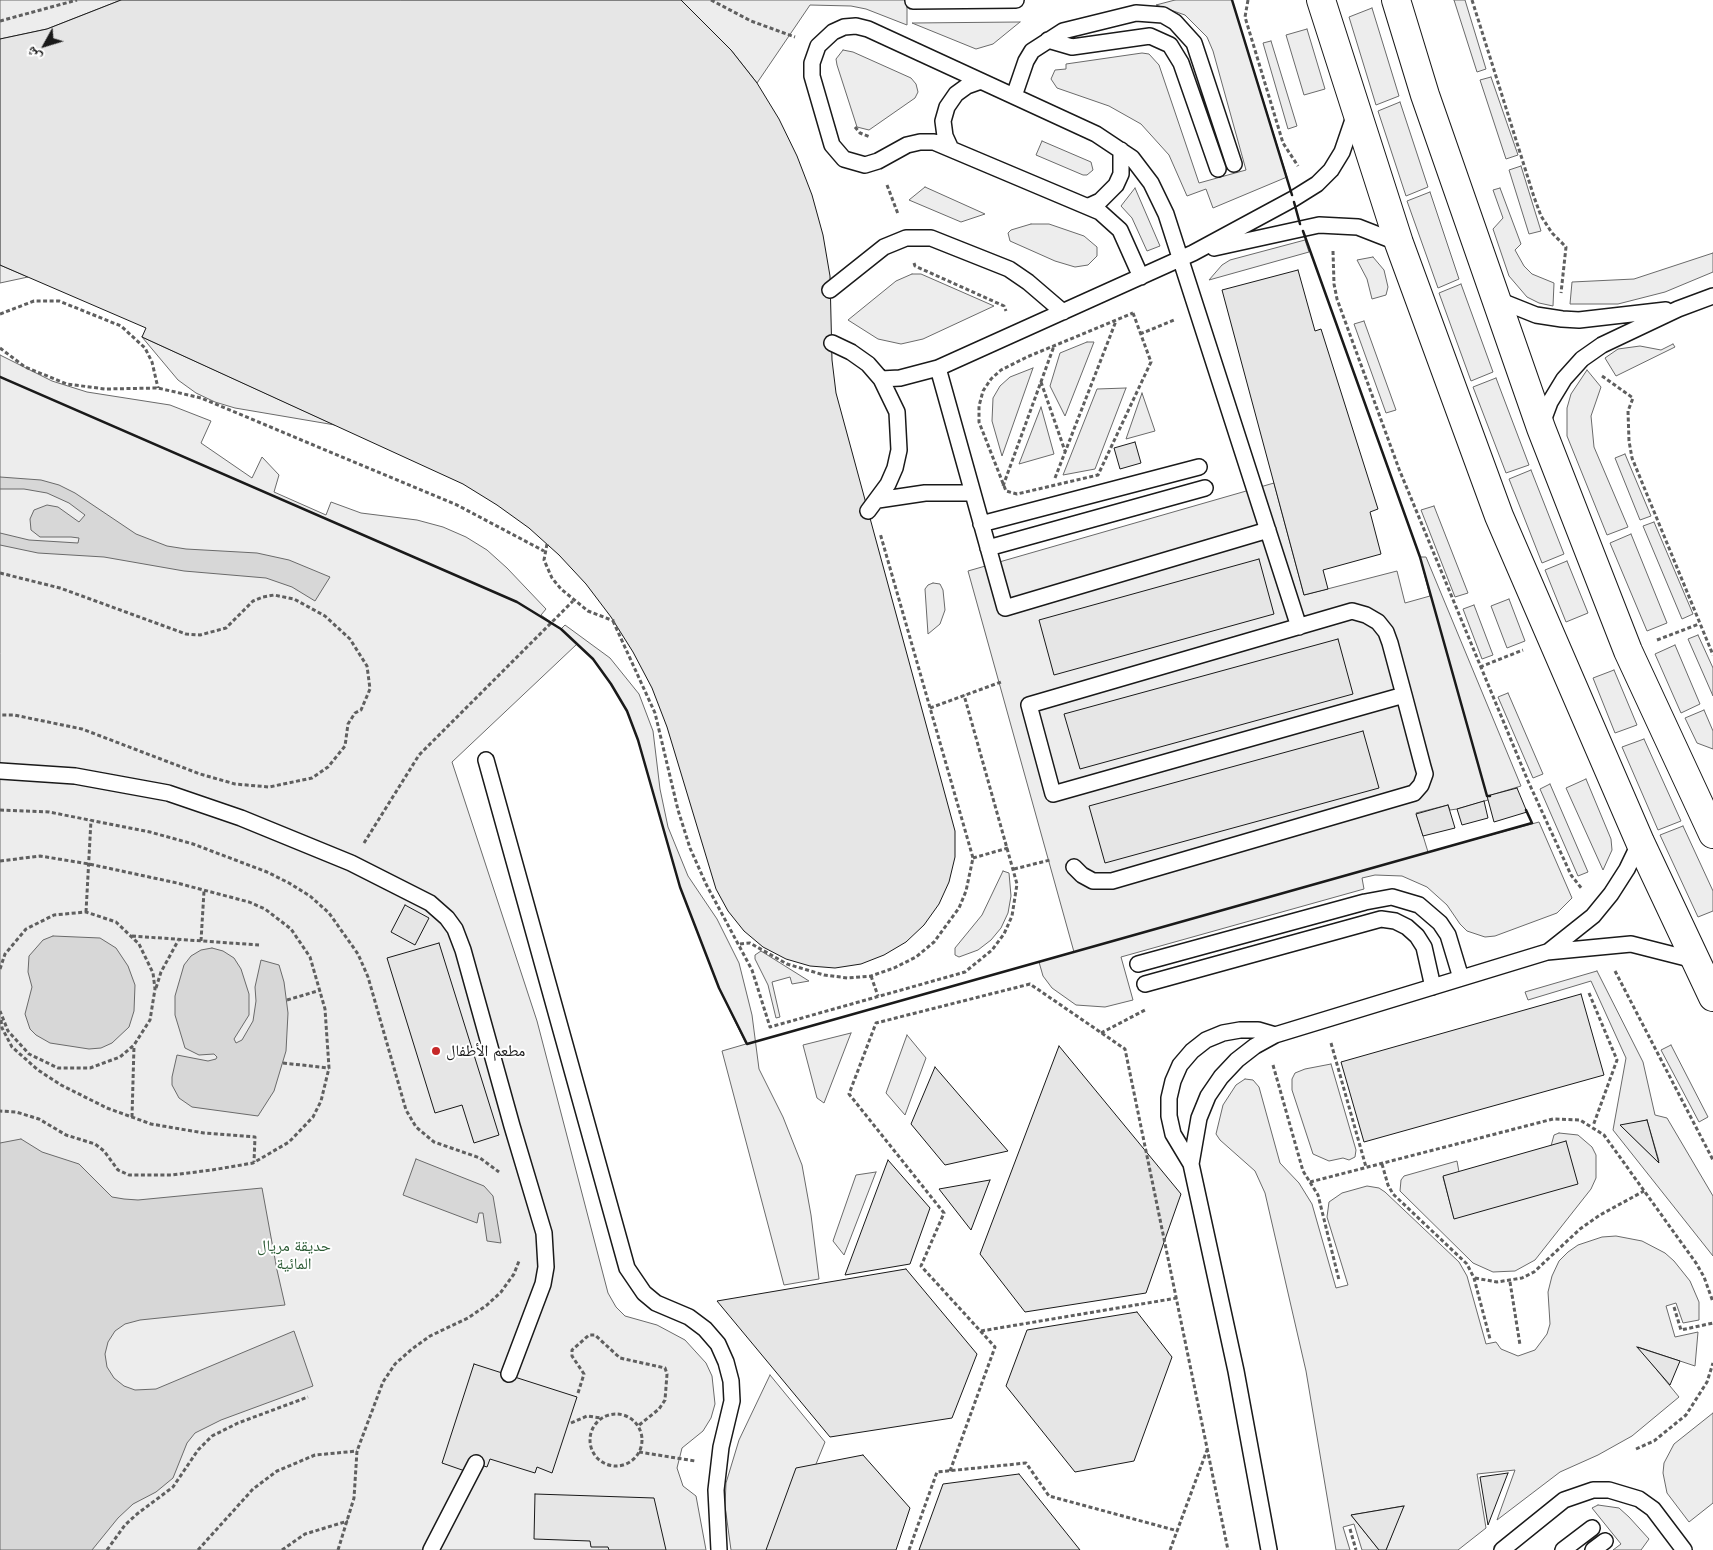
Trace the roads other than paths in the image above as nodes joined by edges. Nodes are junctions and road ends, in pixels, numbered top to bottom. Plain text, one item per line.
1 (1016, 0) edge
2 (1321, 0) edge
3 (1396, 0) edge
4 (913, 1) edge
5 (1048, 40) junction
6 (982, 82) junction
7 (1014, 96) junction
8 (1357, 110) junction
9 (951, 150) junction
10 (1121, 150) junction
11 (1234, 164) dead end
12 (1218, 169) dead end
13 (1088, 206) junction
14 (1399, 243) junction
15 (1187, 256) junction
16 (1141, 277) junction
17 (830, 290) dead end
18 (1713, 296) edge
19 (1494, 298) junction
20 (1678, 309) junction
21 (1063, 312) junction
22 (832, 343) dead end
23 (938, 368) junction
24 (881, 379) junction
25 (1541, 428) junction
26 (1199, 467) dead end
27 (1204, 488) dead end
28 (972, 493) junction
29 (981, 524) junction
30 (1268, 530) junction
31 (988, 548) junction
32 (1299, 627) junction
33 (1404, 695) junction
34 (486, 760) dead end
35 (0, 771) edge
36 (1713, 834) edge
37 (1640, 842) junction
38 (1074, 867) dead end
39 (1547, 952) junction
40 (1694, 960) junction
41 (1138, 964) dead end
42 (1461, 978) junction
43 (1145, 984) dead end
44 (1433, 987) junction
45 (1713, 997) edge
46 (1275, 1035) junction
47 (1191, 1164) junction
48 (509, 1374) dead end
49 (476, 1463) dead end
50 (1592, 1528) dead end
51 (431, 1550) edge
52 (720, 1550) edge
53 (1269, 1550) edge
54 (1502, 1550) edge
55 (1563, 1550) edge
56 (1684, 1550) edge

1 - 4 lane
2 - 8 street
3 - 19 street
5 - 7 lane
5 - 11 lane
5 - 12 lane
6 - 7 lane
6 - 9 lane
6 - 9 lane
7 - 10 lane
8 - 14 street
8 - 15 lane
9 - 13 lane
10 - 13 lane
10 - 15 lane
13 - 16 lane
14 - 15 lane
14 - 37 street
15 - 16 lane
15 - 30 lane
16 - 21 lane
17 - 21 lane
18 - 20 lane
19 - 20 lane
19 - 25 street
20 - 25 lane
21 - 23 lane
22 - 24 lane
23 - 24 lane
23 - 28 lane
24 - 28 lane
25 - 36 street
26 - 29 lane
27 - 31 lane
28 - 29 lane
29 - 31 lane
30 - 31 lane
30 - 32 lane
32 - 33 lane
32 - 33 lane
33 - 38 lane
34 - 52 lane
35 - 48 lane
37 - 39 lane
37 - 40 street
39 - 40 lane
39 - 42 lane
40 - 45 street
41 - 42 lane
42 - 44 lane
43 - 44 lane
44 - 46 lane
46 - 47 lane
46 - 47 lane
47 - 53 lane
49 - 51 lane
50 - 55 lane
54 - 56 lane

